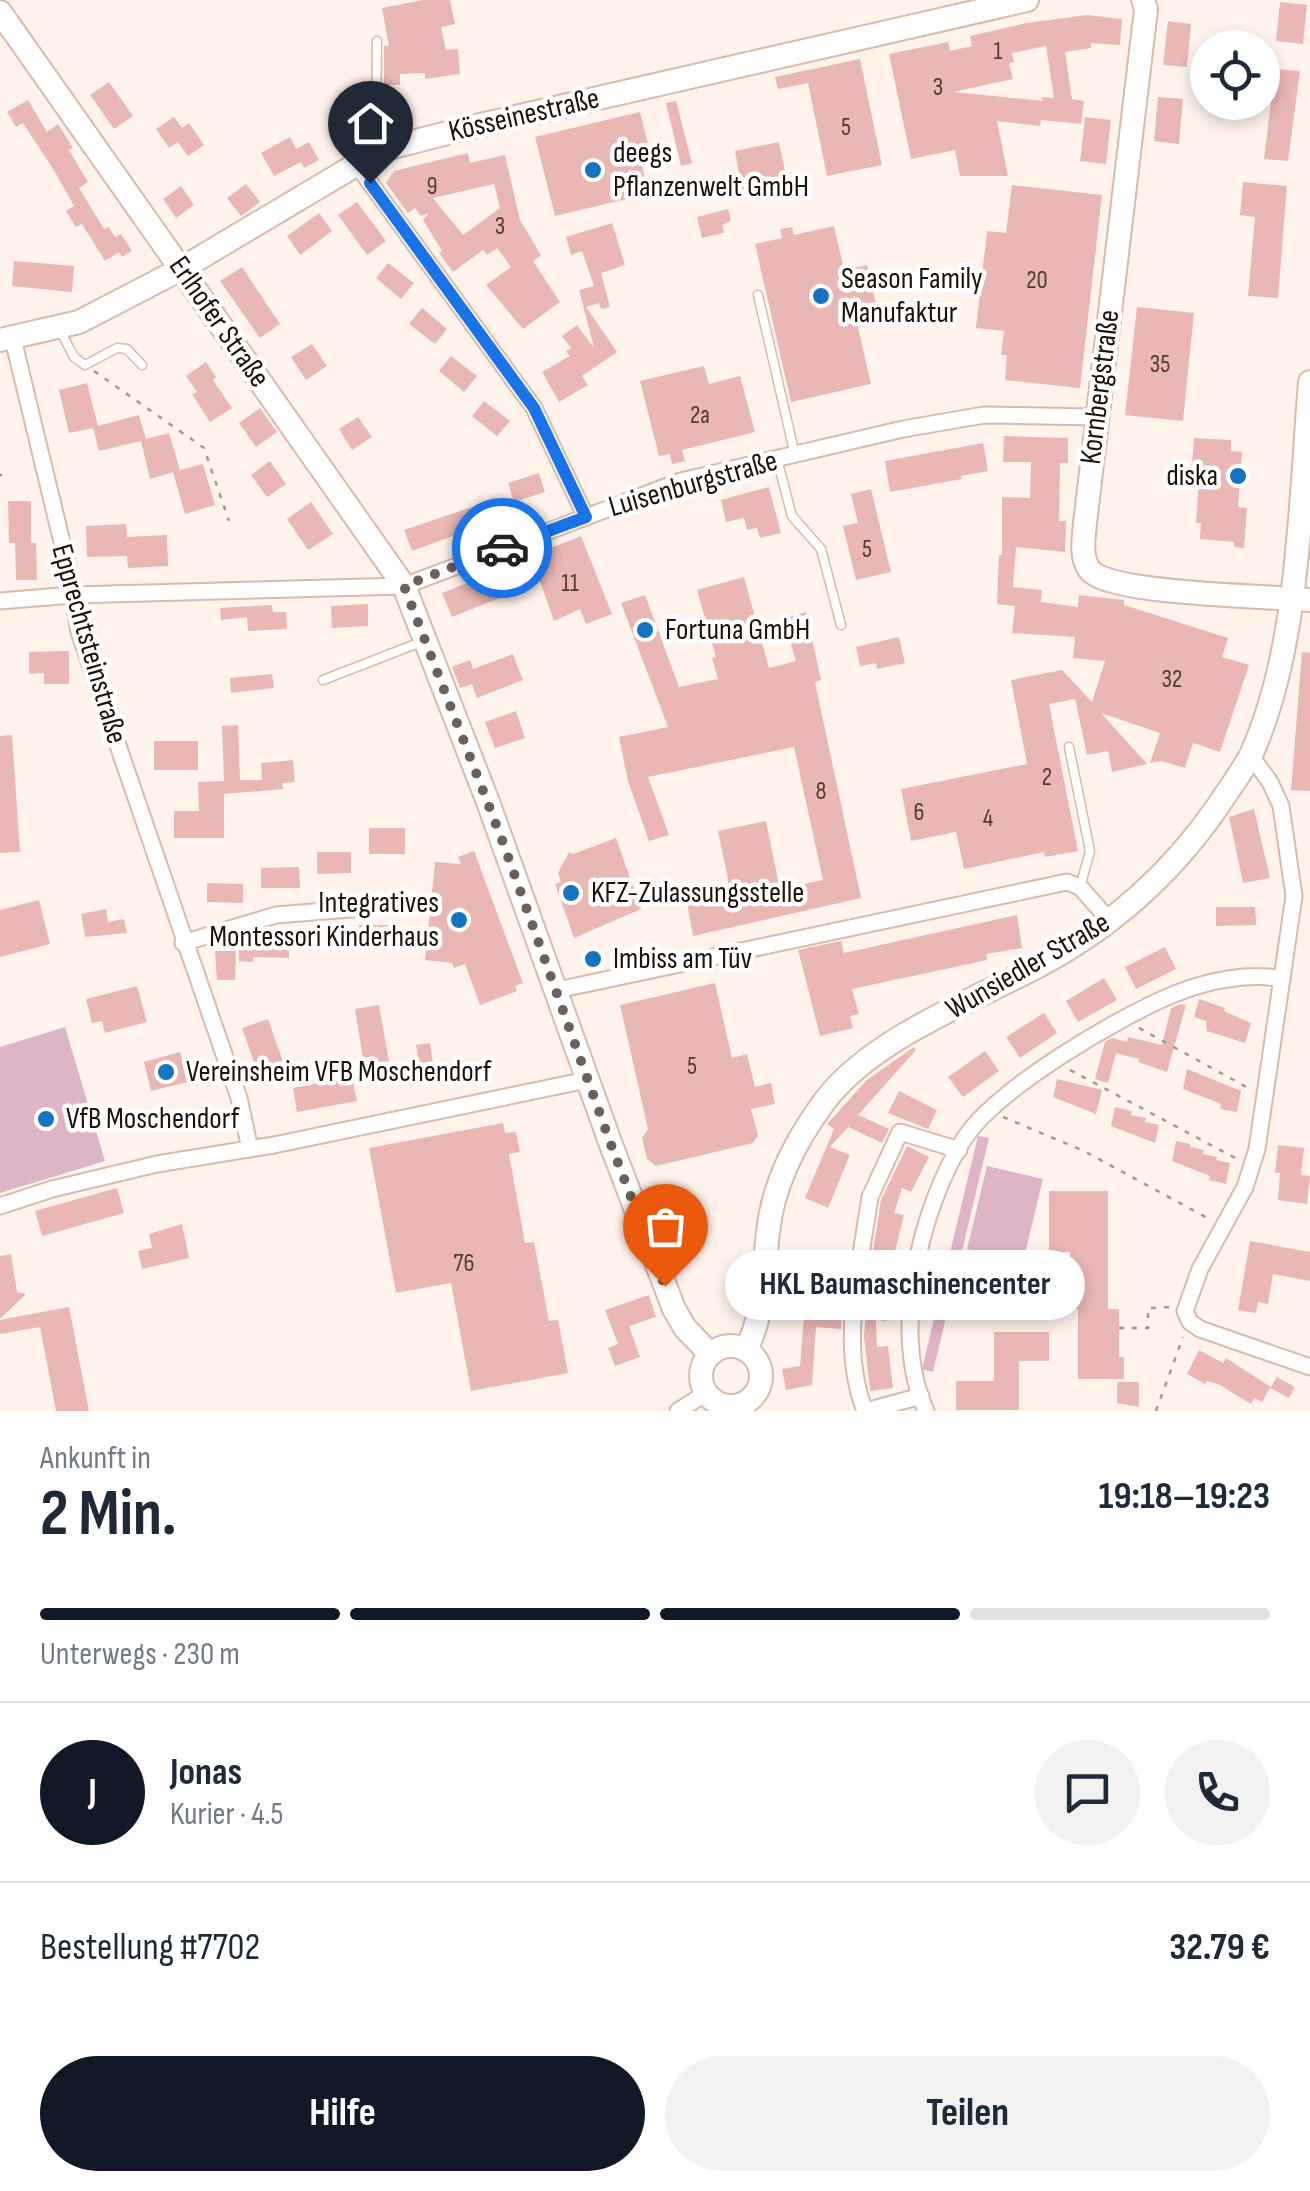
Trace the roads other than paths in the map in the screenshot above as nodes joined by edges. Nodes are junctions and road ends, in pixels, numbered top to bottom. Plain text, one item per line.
1 (1024, 0) edge
2 (1143, 0) edge
3 (0, 12) edge
4 (376, 41) dead end
5 (381, 150) junction
6 (356, 164) junction
7 (182, 269) junction
8 (758, 295) dead end
9 (58, 328) junction
10 (7, 340) edge
11 (142, 365) dead end
12 (1310, 382) edge
13 (1096, 416) junction
14 (795, 454) junction
15 (776, 459) junction
16 (586, 517) junction
17 (404, 586) junction
18 (72, 595) junction
19 (1300, 599) edge
20 (0, 601) edge
21 (841, 625) dead end
22 (425, 640) junction
23 (322, 680) dead end
24 (1069, 747) dead end
25 (1250, 756) junction
26 (1080, 887) junction
27 (1302, 899) edge
28 (363, 908) dead end
29 (1110, 920) junction
30 (184, 944) junction
31 (1282, 978) junction
32 (558, 990) junction
33 (587, 1080) junction
34 (250, 1149) junction
35 (958, 1150) junction
36 (0, 1206) edge
37 (860, 1260) junction
38 (916, 1271) junction
39 (746, 1350) junction
40 (710, 1354) junction
41 (1310, 1366) edge
42 (706, 1393) junction
43 (923, 1404) edge
44 (748, 1407) edge
45 (678, 1411) edge
46 (866, 1411) edge

1 - 5 street, Kösseinestraße
2 - 13 street, Kornbergstraße
3 - 7 street, Erlhofer Straße
4 - 5 lane
5 - 6 street, Kösseinestraße
6 - 7 street, Kösseinestraße
6 - 16 street
7 - 9 street, Kösseinestraße
7 - 17 street, Erlhofer Straße
8 - 14 lane
9 - 10 street, Kösseinestraße
9 - 11 lane
10 - 18 street, Epprechtsteinstraße
12 - 19 street, Wunsiedler Straße
13 - 14 street, Luisenburgstraße
13 - 19 street, Kornbergstraße
14 - 15 street, Luisenburgstraße
15 - 16 street, Luisenburgstraße
15 - 21 lane
16 - 17 street, Luisenburgstraße
17 - 18 street, Luisenburgstraße
17 - 22 street, Erlhofer Straße
18 - 20 street, Luisenburgstraße
18 - 30 street, Epprechtsteinstraße
19 - 25 street, Wunsiedler Straße
22 - 23 lane
22 - 32 street, Erlhofer Straße
24 - 26 lane
25 - 27 street
25 - 29 street, Wunsiedler Straße
26 - 29 street
26 - 32 street
27 - 31 street
28 - 30 street
29 - 39 street, Wunsiedler Straße
30 - 34 street, Epprechtsteinstraße
31 - 35 street
31 - 41 street
32 - 33 street, Erlhofer Straße
33 - 34 street
33 - 40 street, Erlhofer Straße
34 - 36 street
35 - 37 street
35 - 38 street
37 - 38 street
37 - 46 street
38 - 43 street
39 - 40 street
39 - 44 street
40 - 42 street
42 - 44 street
42 - 45 street
43 - 46 street

